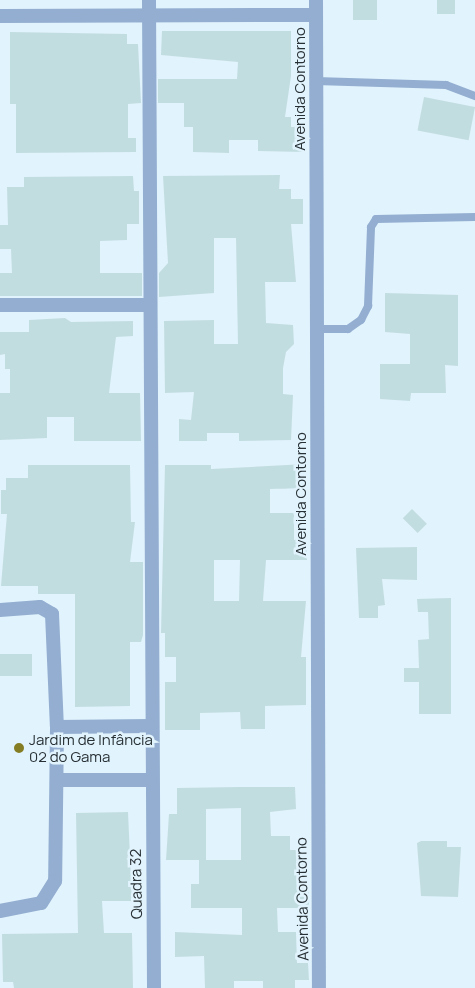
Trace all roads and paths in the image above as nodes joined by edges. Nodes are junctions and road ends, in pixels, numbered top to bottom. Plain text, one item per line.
1 (149, 0) edge
2 (316, 0) edge
3 (316, 15) junction
4 (0, 16) edge
5 (149, 16) junction
6 (316, 81) junction
7 (475, 96) edge
8 (475, 217) edge
9 (0, 306) edge
10 (150, 306) junction
11 (317, 329) junction
12 (0, 610) edge
13 (150, 726) junction
14 (57, 727) junction
15 (57, 780) junction
16 (150, 780) junction
17 (0, 911) edge
18 (154, 988) edge
19 (319, 988) edge

1 - 5 street, Quadra 32
2 - 3 street, Avenida Contorno
3 - 5 street
3 - 6 street, Avenida Contorno
4 - 5 street
5 - 10 street, Quadra 32
6 - 7 lane
6 - 11 street, Avenida Contorno
8 - 11 lane
9 - 10 street
10 - 13 street, Quadra 32
11 - 19 street, Avenida Contorno
12 - 14 street
13 - 14 street
13 - 16 street, Quadra 32
14 - 15 street
15 - 16 street
15 - 17 street
16 - 18 street, Quadra 32

